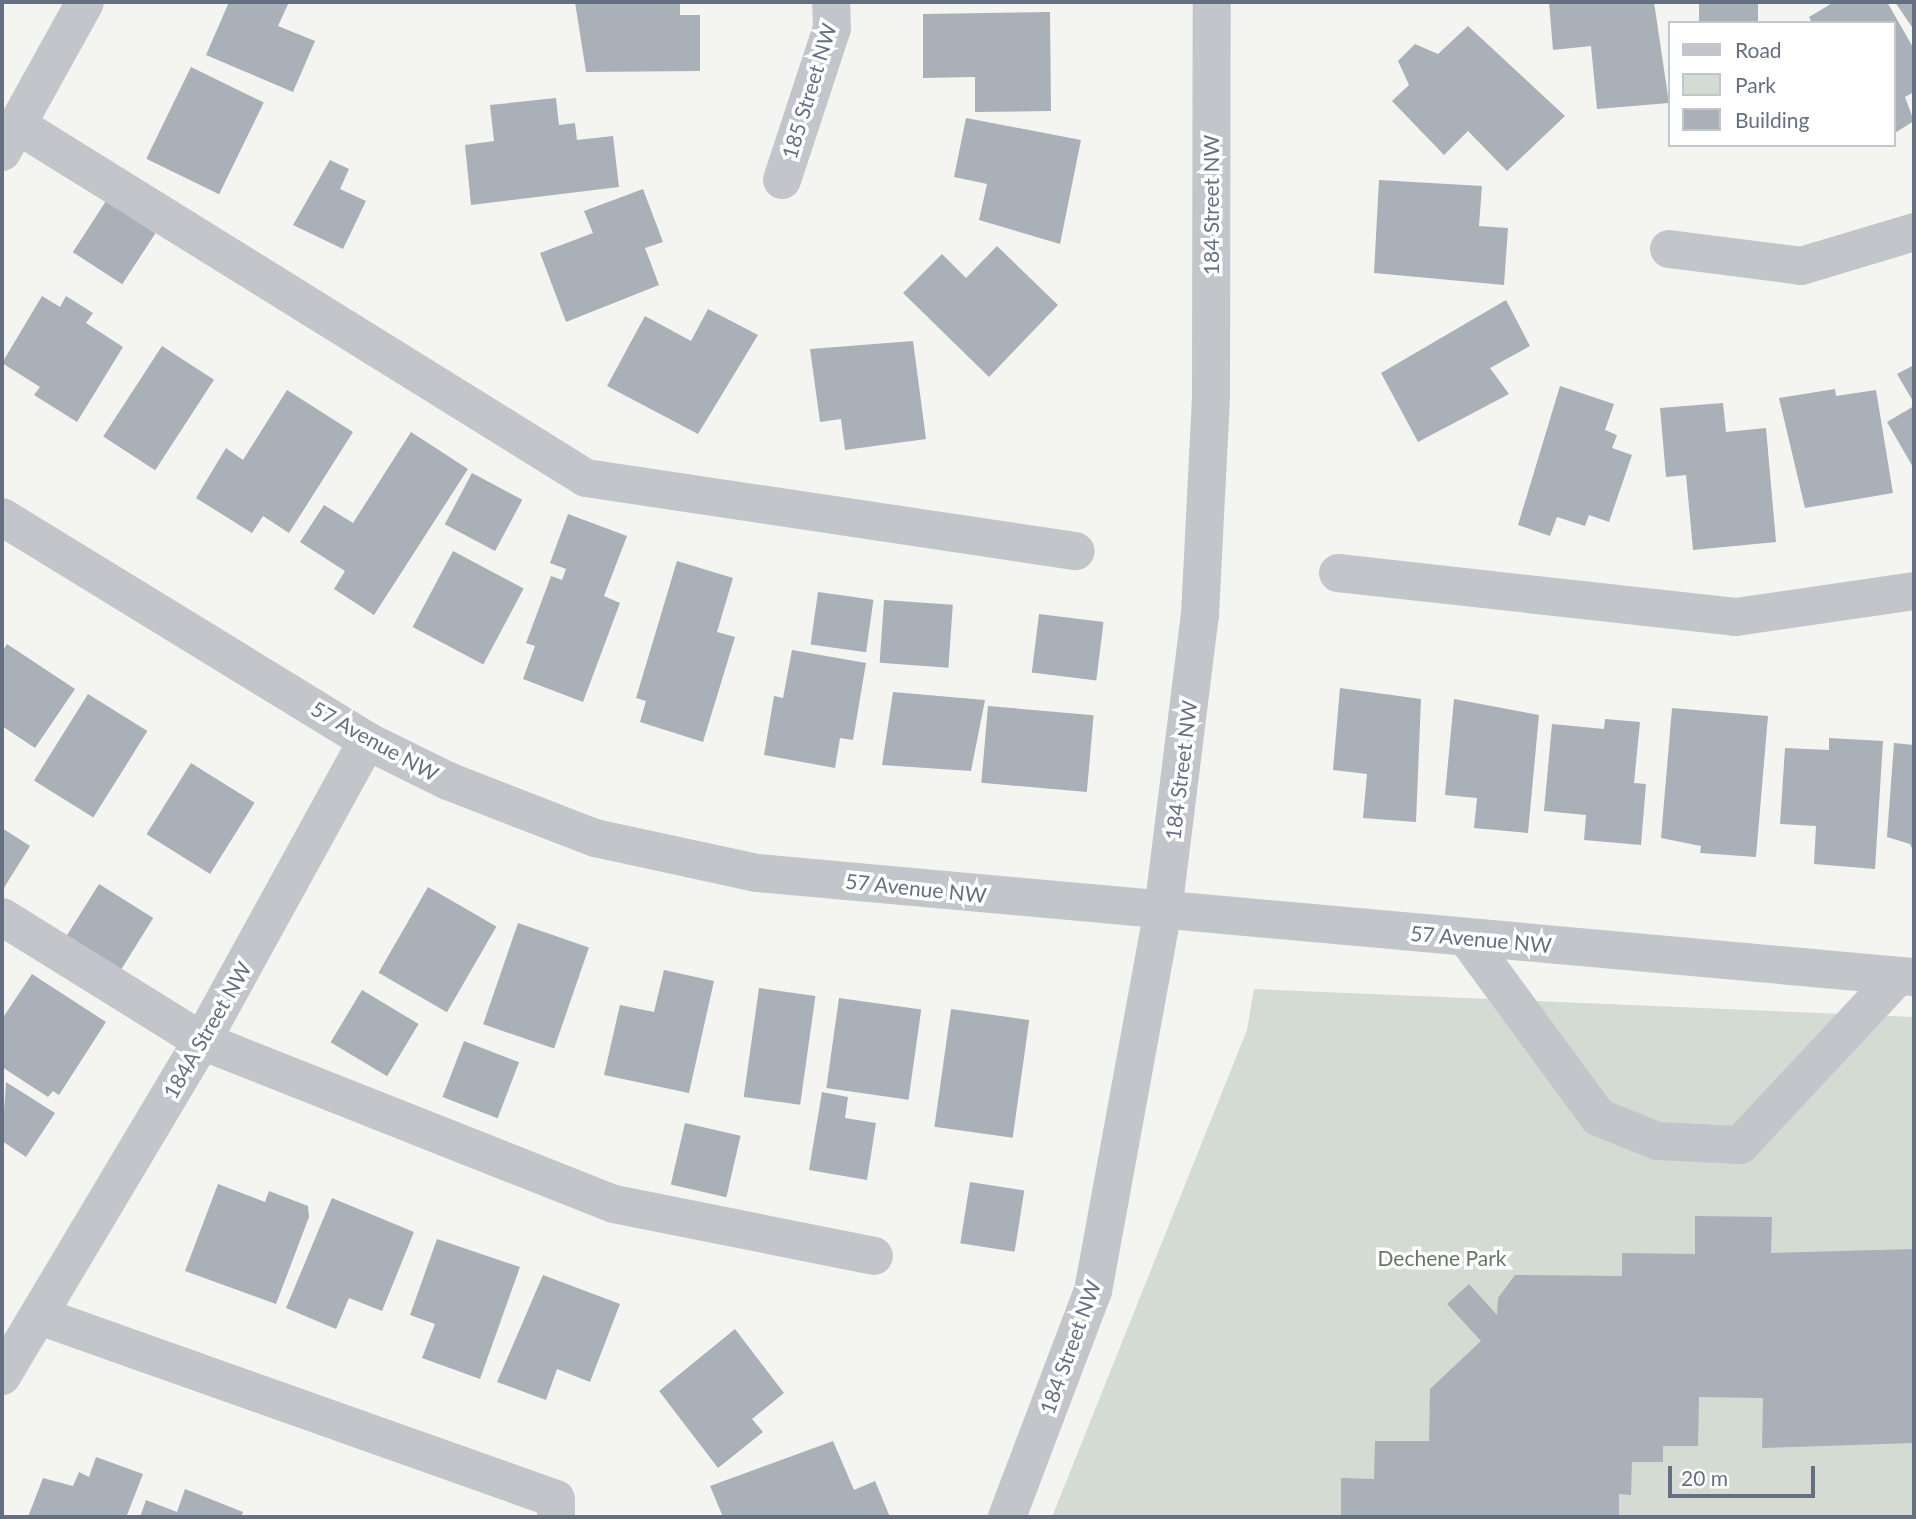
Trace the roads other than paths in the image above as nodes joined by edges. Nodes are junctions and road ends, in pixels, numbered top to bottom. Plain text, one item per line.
1 (85, 2) edge
2 (831, 2) edge
3 (1212, 2) edge
4 (10, 139) edge
5 (782, 180) dead end
6 (1914, 232) edge
7 (1669, 249) dead end
8 (2, 517) edge
9 (1076, 551) dead end
10 (1338, 573) dead end
11 (1914, 591) edge
12 (367, 741) junction
13 (1163, 911) junction
14 (2, 917) edge
15 (1466, 937) junction
16 (1906, 976) edge
17 (202, 1041) junction
18 (874, 1256) dead end
19 (40, 1315) junction
20 (2, 1376) edge
21 (556, 1517) edge
22 (1007, 1517) edge

1 - 4 street
2 - 5 street, 185 Street NW
3 - 13 street, 184 Street NW
4 - 9 street
6 - 7 street
8 - 12 street, 57 Avenue NW
10 - 11 street
12 - 13 street, 57 Avenue NW
12 - 17 street, 184A Street NW
13 - 15 street, 57 Avenue NW
13 - 22 street, 184 Street NW
14 - 17 street
15 - 16 street, 57 Avenue NW
15 - 16 street
17 - 18 street
17 - 19 street, 184A Street NW
19 - 20 street, 184A Street NW
19 - 21 street

